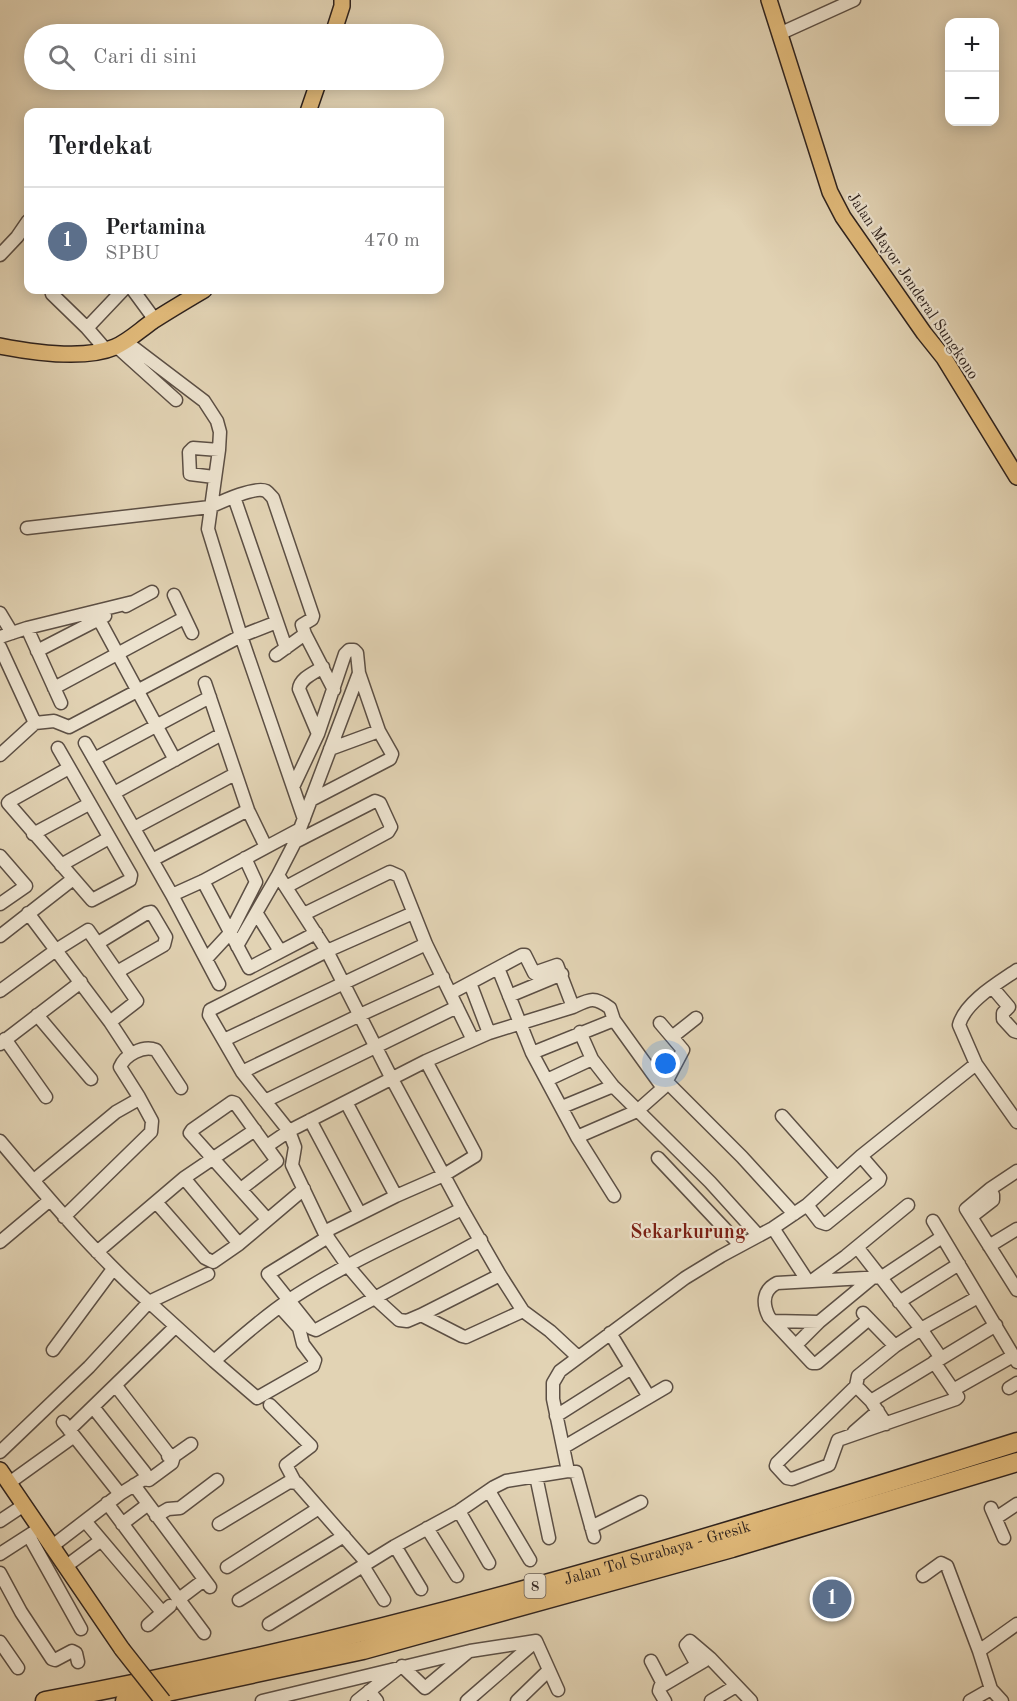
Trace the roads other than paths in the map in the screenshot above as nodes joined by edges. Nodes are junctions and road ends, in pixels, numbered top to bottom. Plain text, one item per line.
1 (342, 0) edge
2 (769, 0) edge
3 (854, 0) edge
4 (336, 24) edge
5 (779, 34) junction
6 (316, 90) edge
7 (310, 108) edge
8 (24, 227) edge
9 (0, 255) edge
10 (52, 294) edge
11 (119, 294) edge
12 (136, 294) edge
13 (197, 294) edge
14 (155, 320) junction
15 (87, 328) junction
16 (0, 346) edge
17 (116, 346) junction
18 (176, 400) dead end
19 (219, 450) junction
20 (214, 477) junction
21 (1017, 477) edge
22 (234, 496) junction
23 (210, 507) junction
24 (27, 528) dead end
25 (152, 592) dead end
26 (174, 595) dead end
27 (0, 613) edge
28 (97, 615) junction
29 (184, 618) junction
30 (277, 622) junction
31 (27, 628) junction
32 (192, 633) dead end
33 (305, 634) junction
34 (6, 635) edge
35 (241, 636) junction
36 (0, 647) edge
37 (37, 651) junction
38 (118, 654) junction
39 (3, 664) edge
40 (323, 667) junction
41 (359, 673) junction
42 (205, 683) dead end
43 (54, 688) junction
44 (137, 690) junction
45 (334, 690) junction
46 (210, 697) junction
47 (61, 703) dead end
48 (35, 723) junction
49 (156, 726) junction
50 (379, 731) junction
51 (222, 734) junction
52 (318, 734) junction
53 (85, 742) dead end
54 (58, 748) dead end
55 (330, 749) junction
56 (0, 756) edge
57 (94, 759) junction
58 (175, 760) junction
59 (69, 768) junction
60 (235, 774) junction
61 (293, 787) junction
62 (114, 793) junction
63 (311, 800) junction
64 (89, 804) junction
65 (248, 810) junction
66 (302, 824) junction
67 (134, 828) junction
68 (33, 834) junction
69 (109, 838) junction
70 (295, 842) junction
71 (266, 847) junction
72 (0, 856) edge
73 (245, 858) junction
74 (152, 860) junction
75 (61, 865) junction
76 (13, 871) junction
77 (279, 875) junction
78 (0, 877) edge
79 (73, 879) junction
80 (203, 880) junction
81 (286, 887) junction
82 (172, 895) junction
83 (0, 904) edge
84 (28, 913) junction
85 (413, 913) junction
86 (256, 914) junction
87 (304, 914) junction
88 (230, 933) junction
89 (316, 933) junction
90 (0, 936) edge
91 (98, 943) junction
92 (426, 944) junction
93 (237, 946) junction
94 (56, 951) junction
95 (280, 951) junction
96 (327, 951) junction
97 (206, 958) junction
98 (498, 968) junction
99 (1017, 970) edge
100 (117, 972) junction
101 (562, 974) junction
102 (442, 977) junction
103 (81, 982) junction
104 (343, 982) junction
105 (470, 983) junction
106 (219, 984) dead end
107 (992, 987) junction
108 (0, 991) edge
109 (450, 993) junction
110 (509, 996) junction
111 (1013, 1004) edge
112 (573, 1007) junction
113 (457, 1008) junction
114 (37, 1015) junction
115 (360, 1015) junction
116 (696, 1018) dead end
117 (614, 1020) junction
118 (110, 1022) junction
119 (520, 1023) junction
120 (660, 1023) dead end
121 (580, 1032) junction
122 (1017, 1032) edge
123 (489, 1033) junction
124 (672, 1037) junction
125 (224, 1040) junction
126 (473, 1040) junction
127 (3, 1042) edge
128 (375, 1046) junction
129 (532, 1053) junction
130 (131, 1054) junction
131 (592, 1059) junction
132 (426, 1061) junction
133 (976, 1064) junction
134 (242, 1072) junction
135 (392, 1079) junction
136 (91, 1080) dead end
137 (547, 1080) junction
138 (665, 1085) junction
139 (613, 1086) junction
140 (181, 1088) dead end
141 (46, 1097) dead end
142 (140, 1097) junction
143 (265, 1101) junction
144 (346, 1102) junction
145 (562, 1107) junction
146 (638, 1112) junction
147 (782, 1116) dead end
148 (310, 1120) junction
149 (1017, 1122) edge
150 (255, 1130) junction
151 (289, 1131) junction
152 (577, 1137) junction
153 (0, 1141) edge
154 (267, 1146) junction
155 (5, 1156) edge
156 (861, 1156) junction
157 (213, 1158) junction
158 (658, 1158) dead end
159 (1017, 1171) edge
160 (444, 1175) junction
161 (184, 1178) junction
162 (837, 1178) junction
163 (34, 1180) junction
164 (241, 1189) junction
165 (304, 1189) junction
166 (396, 1196) junction
167 (614, 1197) dead end
168 (50, 1200) junction
169 (156, 1202) junction
170 (807, 1205) junction
171 (908, 1205) dead end
172 (462, 1209) junction
173 (360, 1214) junction
174 (794, 1214) junction
175 (64, 1217) junction
176 (267, 1219) junction
177 (933, 1221) dead end
178 (773, 1228) junction
179 (1017, 1229) edge
180 (326, 1234) junction
181 (758, 1235) junction
182 (942, 1237) junction
183 (481, 1240) junction
184 (0, 1242) edge
185 (239, 1244) junction
186 (740, 1245) junction
187 (989, 1246) junction
188 (856, 1247) junction
189 (97, 1252) junction
190 (959, 1264) junction
191 (347, 1265) junction
192 (113, 1269) junction
193 (208, 1274) dead end
194 (500, 1275) junction
195 (1013, 1276) edge
196 (876, 1278) junction
197 (847, 1279) junction
198 (810, 1280) junction
199 (1017, 1290) edge
200 (978, 1297) junction
201 (376, 1299) junction
202 (849, 1299) junction
203 (149, 1302) junction
204 (899, 1302) junction
205 (284, 1304) junction
206 (523, 1311) junction
207 (421, 1315) junction
208 (774, 1322) junction
209 (819, 1322) junction
210 (996, 1324) junction
211 (175, 1327) junction
212 (921, 1329) junction
213 (610, 1333) junction
214 (796, 1345) junction
215 (895, 1346) junction
216 (53, 1350) dead end
217 (578, 1357) junction
218 (1015, 1359) edge
219 (938, 1360) junction
220 (214, 1361) junction
221 (630, 1369) junction
222 (116, 1386) junction
223 (856, 1386) junction
224 (666, 1387) dead end
225 (953, 1390) junction
226 (649, 1397) junction
227 (270, 1405) dead end
228 (874, 1406) junction
229 (93, 1407) junction
230 (556, 1416) junction
231 (886, 1424) junction
232 (68, 1430) junction
233 (851, 1435) junction
234 (1017, 1442) edge
235 (191, 1444) dead end
236 (564, 1447) junction
237 (0, 1452) edge
238 (172, 1456) junction
239 (1017, 1462) edge
240 (0, 1470) edge
241 (568, 1471) junction
242 (536, 1476) junction
243 (141, 1479) junction
244 (217, 1480) dead end
245 (295, 1482) junction
246 (9, 1483) junction
247 (489, 1491) junction
248 (120, 1494) junction
249 (641, 1502) dead end
250 (108, 1503) junction
251 (1017, 1504) edge
252 (24, 1505) junction
253 (147, 1505) junction
254 (319, 1508) junction
255 (459, 1510) junction
256 (156, 1516) junction
257 (0, 1521) edge
258 (85, 1521) junction
259 (122, 1524) junction
260 (219, 1524) dead end
261 (427, 1528) junction
262 (34, 1533) junction
263 (344, 1536) junction
264 (549, 1538) dead end
265 (1004, 1538) dead end
266 (100, 1541) junction
267 (395, 1546) junction
268 (51, 1547) junction
269 (0, 1554) edge
270 (530, 1560) dead end
271 (489, 1563) dead end
272 (365, 1564) junction
273 (65, 1567) junction
274 (227, 1567) dead end
275 (0, 1573) edge
276 (457, 1576) dead end
277 (923, 1576) dead end
278 (421, 1589) dead end
279 (239, 1600) dead end
280 (384, 1600) dead end
281 (171, 1606) junction
282 (269, 1624) dead end
283 (1017, 1624) edge
284 (148, 1625) dead end
285 (81, 1629) dead end
286 (204, 1633) dead end
287 (536, 1641) junction
288 (0, 1642) edge
289 (470, 1651) junction
290 (979, 1651) junction
291 (710, 1658) junction
292 (651, 1661) dead end
293 (78, 1662) dead end
294 (697, 1665) junction
295 (401, 1666) junction
296 (18, 1668) dead end
297 (549, 1670) junction
298 (663, 1684) junction
299 (736, 1686) junction
300 (558, 1689) dead end
301 (992, 1689) junction
302 (369, 1691) junction
303 (271, 1700) edge
304 (45, 1701) edge
305 (125, 1701) edge
306 (163, 1701) edge
307 (357, 1701) edge
308 (377, 1701) edge
309 (467, 1701) edge
310 (517, 1701) edge
311 (665, 1701) edge
312 (711, 1701) edge
313 (751, 1701) edge
314 (970, 1701) edge
315 (1002, 1701) edge

1 - 4 main road
2 - 5 main road, Jalan Mayor Jenderal Sungkono
3 - 5 street
5 - 21 main road, Jalan Mayor Jenderal Sungkono
6 - 7 main road
8 - 9 street
10 - 15 street
11 - 15 street
12 - 14 street
13 - 14 main road
14 - 17 main road
15 - 17 street
16 - 17 main road
17 - 18 street
17 - 19 street
19 - 20 street
19 - 20 street
20 - 23 street
22 - 23 street
22 - 30 street
22 - 33 street
23 - 24 street
23 - 35 street
25 - 28 street
26 - 29 street
27 - 34 street
28 - 31 street
28 - 37 street
28 - 38 street
29 - 32 street
29 - 38 street
30 - 33 street
30 - 35 street
31 - 34 street
31 - 37 street
33 - 40 street
35 - 44 street
35 - 61 street
36 - 39 street
37 - 43 street
38 - 43 street
38 - 44 street
39 - 48 street
40 - 45 street
40 - 52 street
41 - 45 street
41 - 50 street
41 - 55 street
42 - 46 street
43 - 47 street
44 - 48 street
44 - 49 street
45 - 52 street
46 - 49 street
46 - 51 street
48 - 56 street
49 - 57 street
49 - 58 street
50 - 55 street
50 - 63 street
51 - 58 street
51 - 60 street
52 - 61 street
53 - 57 street
54 - 59 street
55 - 63 street
57 - 62 street
58 - 62 street
59 - 64 street
59 - 68 street
60 - 65 street
60 - 67 street
61 - 66 street
62 - 67 street
63 - 66 street
64 - 68 street
64 - 69 street
65 - 71 street
65 - 74 street
66 - 70 street
66 - 71 street
67 - 74 street
68 - 75 street
69 - 75 street
69 - 79 street
70 - 77 street
70 - 81 street
71 - 73 street
72 - 76 street
73 - 80 street
73 - 88 street
74 - 82 street
75 - 79 street
76 - 78 street
76 - 83 street
77 - 81 street
77 - 86 street
79 - 84 street
80 - 82 street
80 - 88 street
81 - 87 street
82 - 97 street
84 - 90 street
84 - 94 street
85 - 87 street
85 - 92 street
85 - 96 street
86 - 93 street
86 - 95 street
87 - 89 street
88 - 93 street
88 - 97 street
89 - 95 street
89 - 96 street
91 - 94 street
91 - 100 street
91 - 100 street
92 - 102 street
92 - 104 street
93 - 95 street
94 - 103 street
94 - 108 street
96 - 104 street
96 - 125 street
97 - 106 street
98 - 101 street
98 - 105 street
98 - 110 street
99 - 107 street
100 - 118 street
101 - 110 street
101 - 112 street
102 - 109 street
102 - 115 street
103 - 114 street
103 - 118 street
104 - 115 street
104 - 125 street
105 - 109 street
105 - 123 street
107 - 111 street
107 - 133 street
109 - 113 street
110 - 119 street
111 - 122 street
112 - 117 street
112 - 119 street
113 - 126 street
113 - 128 street
114 - 127 street
114 - 136 street
115 - 128 street
115 - 134 street
116 - 124 street
117 - 121 street
117 - 138 street
118 - 130 street
119 - 123 street
119 - 129 street
120 - 124 street
121 - 129 street
121 - 131 street
123 - 126 street
124 - 138 street
125 - 134 street
126 - 132 street
127 - 141 street
128 - 135 street
128 - 143 street
129 - 137 street
130 - 140 street
130 - 142 street
131 - 137 street
131 - 139 street
132 - 135 street
132 - 160 street
133 - 149 street
133 - 156 street
134 - 143 street
135 - 144 street
135 - 160 street
137 - 145 street
138 - 146 street
138 - 174 street
139 - 145 street
139 - 146 street
142 - 163 street
142 - 175 street
143 - 151 street
144 - 148 street
144 - 166 street
145 - 152 street
146 - 152 street
146 - 181 street
147 - 162 street
148 - 151 street
148 - 173 street
150 - 154 street
150 - 157 street
150 - 157 street
151 - 154 street
151 - 165 street
152 - 167 street
153 - 155 street
154 - 164 street
155 - 163 street
156 - 162 street
156 - 170 street
157 - 161 street
157 - 164 street
158 - 186 street
159 - 187 street
160 - 166 street
160 - 172 street
161 - 169 street
161 - 185 street
162 - 170 street
163 - 168 street
164 - 176 street
165 - 176 street
165 - 180 street
166 - 173 street
168 - 175 street
168 - 184 street
169 - 185 street
169 - 189 street
170 - 174 street
171 - 188 street
172 - 183 street
172 - 191 street
173 - 180 street
174 - 178 street
175 - 189 street
176 - 185 street
177 - 182 street
178 - 181 street
178 - 198 street
179 - 187 street
180 - 191 street
180 - 205 street
181 - 186 street
182 - 190 street
182 - 196 street
183 - 194 street
183 - 201 street
186 - 213 street
187 - 195 street
188 - 196 street
188 - 198 street
189 - 192 street
190 - 200 street
190 - 204 street
191 - 201 street
191 - 205 street
192 - 203 street
192 - 216 street
193 - 203 street
194 - 206 street
194 - 207 street
195 - 199 street
196 - 197 street
196 - 202 street
196 - 204 street
197 - 198 street
197 - 202 street
198 - 208 street
200 - 210 street
200 - 212 street
201 - 205 street
201 - 207 street
202 - 209 street
203 - 211 street
203 - 237 street
204 - 212 street
205 - 220 street
205 - 220 street
206 - 207 street
206 - 217 street
208 - 209 street
208 - 214 street
209 - 214 street
210 - 218 street
210 - 219 street
211 - 220 street
211 - 222 street
212 - 215 street
212 - 219 street
213 - 217 street
213 - 221 street
214 - 215 street
215 - 223 street
217 - 230 street
218 - 225 street
219 - 225 street
219 - 228 street
221 - 226 street
221 - 230 street
222 - 229 street
222 - 238 street
223 - 228 street
223 - 233 street
224 - 226 street
225 - 231 street
226 - 236 street
227 - 245 street
228 - 231 street
228 - 233 street
229 - 232 street
229 - 243 street
230 - 236 street
231 - 233 street
232 - 246 street
232 - 248 street
234 - 304 highway, Jalan Tol Surabaya - Gresik / 8
235 - 238 street
236 - 241 street
238 - 243 street
239 - 305 highway, Jalan Tol Surabaya - Gresik / 8
240 - 246 main road
241 - 242 street
241 - 249 street
242 - 247 street
242 - 264 street
243 - 248 street
243 - 253 street
244 - 256 street
245 - 254 street
245 - 260 street
246 - 252 main road
247 - 255 street
247 - 270 street
248 - 250 street
250 - 258 street
250 - 259 street
251 - 265 street
252 - 257 street
252 - 262 main road
253 - 256 street
253 - 259 street
254 - 263 street
254 - 274 street
255 - 261 street
255 - 271 street
256 - 281 street
258 - 266 street
258 - 268 street
259 - 281 street
261 - 267 street
261 - 276 street
262 - 268 main road
262 - 269 street
262 - 285 street
263 - 272 street
263 - 279 street
266 - 273 street
266 - 281 street
267 - 272 street
267 - 278 street
268 - 273 main road
272 - 280 street
272 - 282 street
273 - 306 main road, bridge
275 - 293 street
277 - 290 street
281 - 284 street
281 - 286 street
283 - 290 street
287 - 289 street
287 - 297 street
287 - 309 street
288 - 296 street
289 - 295 street
289 - 295 street
290 - 301 street
291 - 294 street
291 - 294 street
291 - 299 street
292 - 298 street
294 - 298 street
295 - 302 street
295 - 303 street
297 - 300 street
297 - 310 street
298 - 311 street
299 - 312 street
299 - 313 street
301 - 314 street
301 - 315 street
302 - 307 street
302 - 308 street

